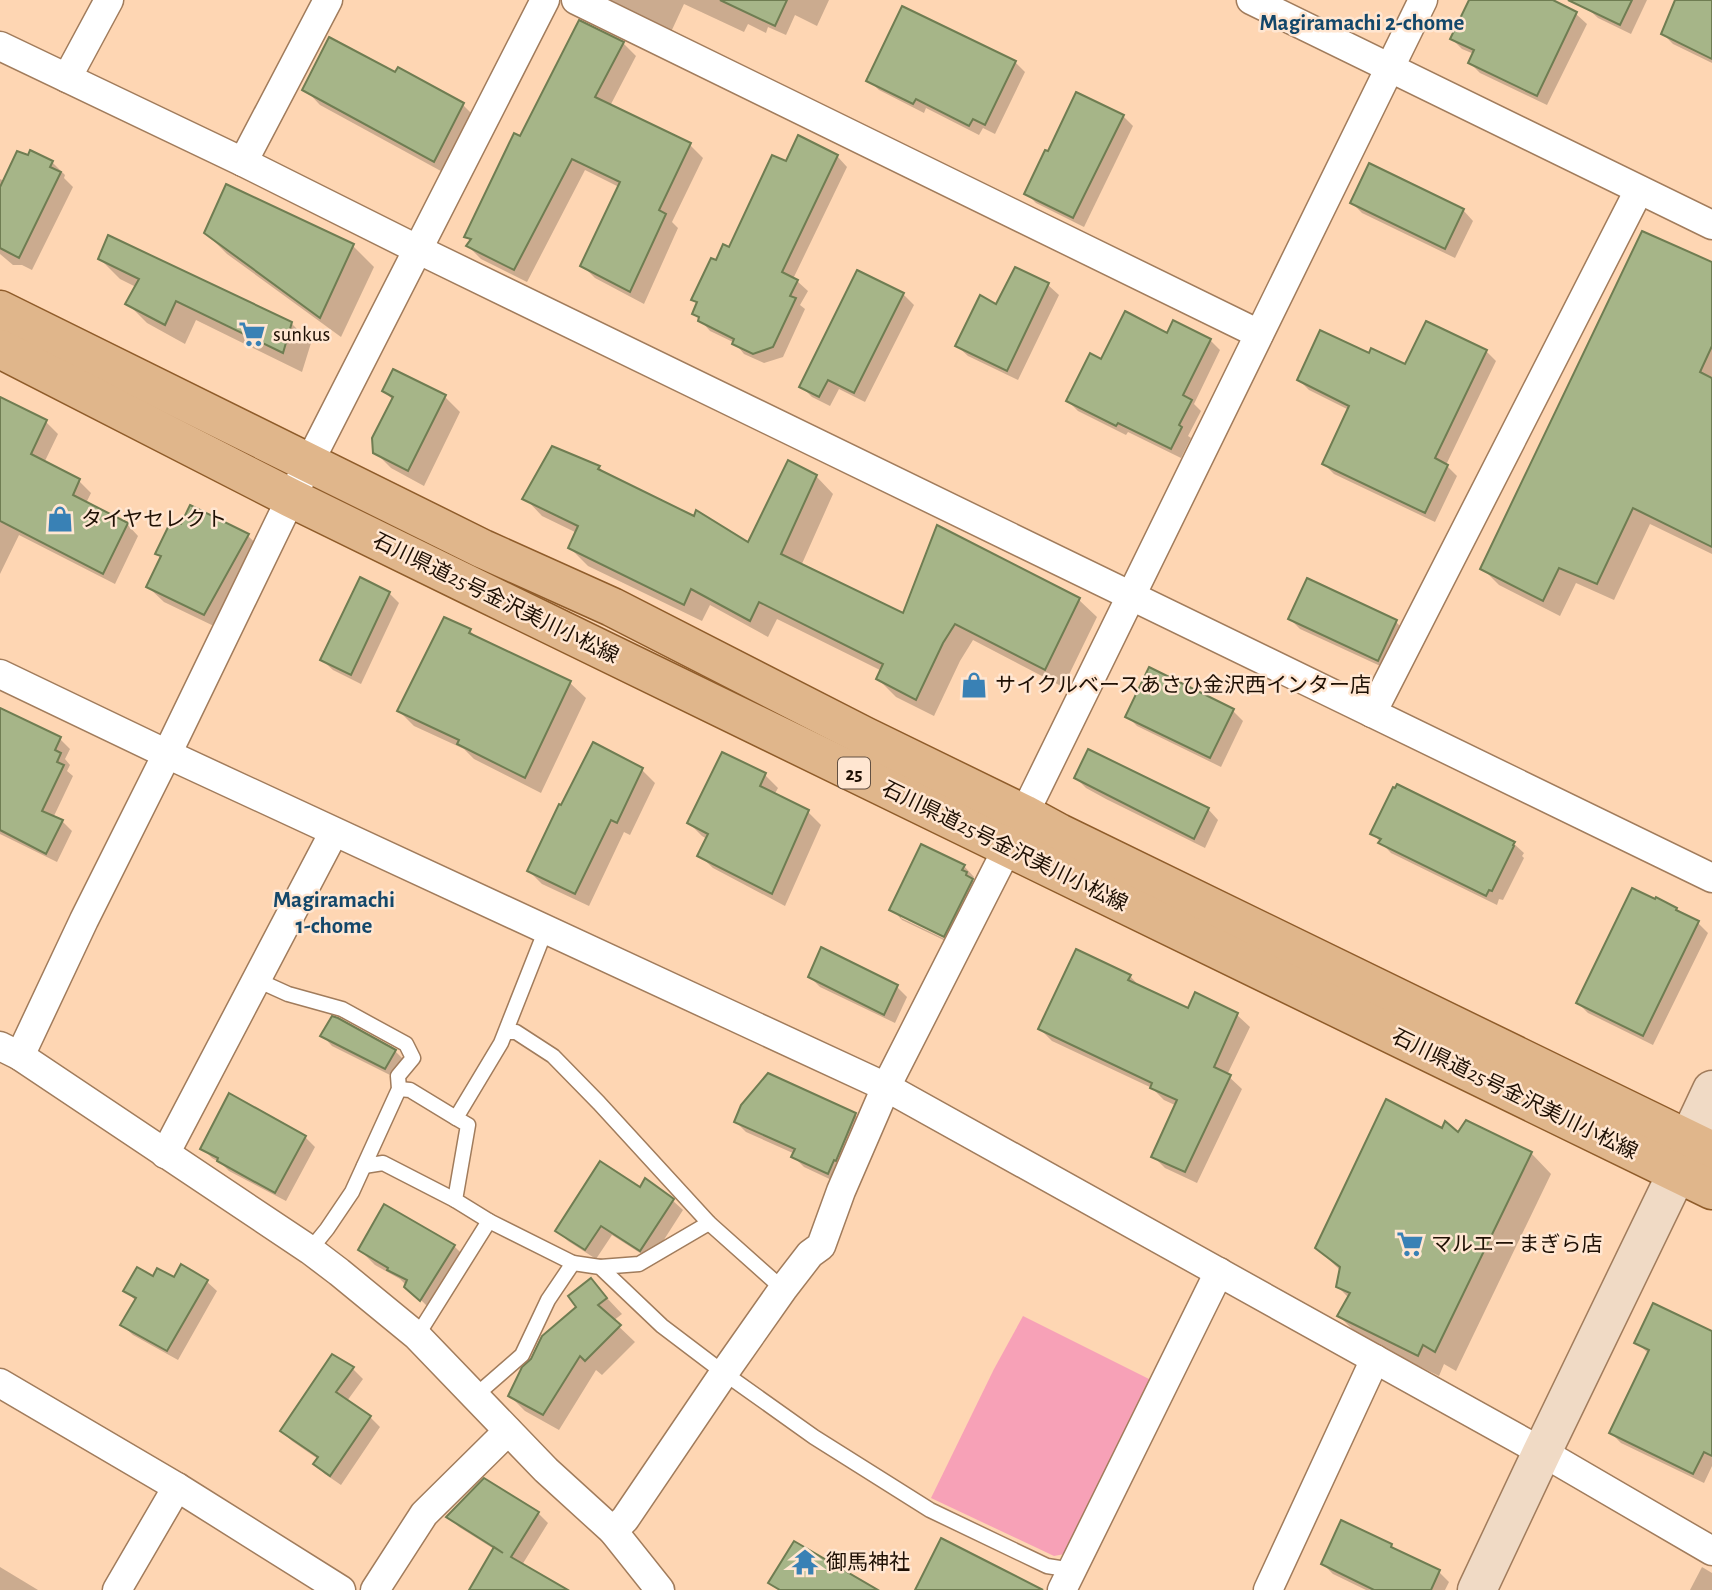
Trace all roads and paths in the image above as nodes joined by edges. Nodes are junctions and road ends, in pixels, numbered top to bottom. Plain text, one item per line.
1 (109, 0) edge
2 (328, 0) edge
3 (545, 0) edge
4 (576, 0) edge
5 (1251, 0) edge
6 (1423, 0) edge
7 (0, 46) edge
8 (1390, 68) junction
9 (66, 78) junction
10 (243, 162) junction
11 (1639, 190) junction
12 (1712, 225) edge
13 (419, 250) junction
14 (0, 310) edge
15 (1259, 334) junction
16 (0, 349) edge
17 (309, 463) junction
18 (291, 498) junction
19 (1131, 596) junction
20 (0, 674) edge
21 (1372, 713) junction
22 (167, 754) junction
23 (1024, 814) junction
24 (334, 832) junction
25 (1007, 847) junction
26 (1712, 878) edge
27 (546, 929) junction
28 (257, 980) junction
29 (506, 1032) junction
30 (10, 1051) edge
31 (886, 1087) junction
32 (399, 1089) junction
33 (1712, 1090) edge
34 (456, 1118) junction
35 (165, 1154) junction
36 (1693, 1154) edge
37 (364, 1166) junction
38 (1712, 1190) edge
39 (455, 1200) junction
40 (489, 1221) junction
41 (709, 1223) junction
42 (310, 1250) junction
43 (573, 1263) junction
44 (600, 1267) junction
45 (1219, 1272) junction
46 (783, 1289) junction
47 (417, 1336) junction
48 (1375, 1359) junction
49 (724, 1373) junction
50 (0, 1383) edge
51 (475, 1396) junction
52 (508, 1431) junction
53 (1542, 1452) junction
54 (177, 1487) junction
55 (613, 1531) junction
56 (1712, 1551) edge
57 (1067, 1580) edge
58 (117, 1590) edge
59 (341, 1590) edge
60 (376, 1590) edge
61 (660, 1590) edge
62 (1268, 1590) edge
63 (1477, 1590) edge

1 - 9 street
2 - 10 street
3 - 13 street
4 - 15 street
5 - 8 street
6 - 8 street
7 - 9 street
8 - 11 street
8 - 15 street
9 - 10 street
10 - 13 street
11 - 12 street
11 - 21 street
13 - 17 street
13 - 19 street
14 - 17 main road, 石川県道25号金沢美川小松線 / 25
15 - 19 street
16 - 18 main road, 石川県道25号金沢美川小松線 / 25
17 - 18 street
17 - 23 main road, 石川県道25号金沢美川小松線 / 25
18 - 22 street
18 - 25 main road, 石川県道25号金沢美川小松線 / 25
19 - 21 street
19 - 23 street
20 - 22 street
21 - 26 street
22 - 24 street
22 - 30 street
23 - 25 street
23 - 36 main road, 石川県道25号金沢美川小松線 / 25
24 - 27 street
24 - 28 street
25 - 31 street
25 - 36 main road, 石川県道25号金沢美川小松線 / 25
27 - 29 lane
27 - 31 street
28 - 32 lane
28 - 35 street
29 - 34 lane
29 - 41 lane
30 - 35 street
31 - 45 street
31 - 46 street
32 - 34 lane
32 - 37 lane
33 - 36 street
34 - 39 lane
35 - 42 street
36 - 38 main road, 石川県道25号金沢美川小松線 / 25
36 - 53 street
37 - 39 lane
37 - 42 lane
39 - 40 lane
40 - 43 lane
40 - 47 lane
41 - 44 lane
41 - 46 lane
42 - 47 street
43 - 44 lane
43 - 51 lane
44 - 49 lane
45 - 48 street
45 - 57 street
46 - 49 street
47 - 51 street
48 - 53 street
48 - 62 street
49 - 55 street
49 - 57 lane
50 - 54 street
51 - 52 street
52 - 55 street
52 - 60 street
53 - 56 street
53 - 63 street
54 - 58 street
54 - 59 street
55 - 61 street

